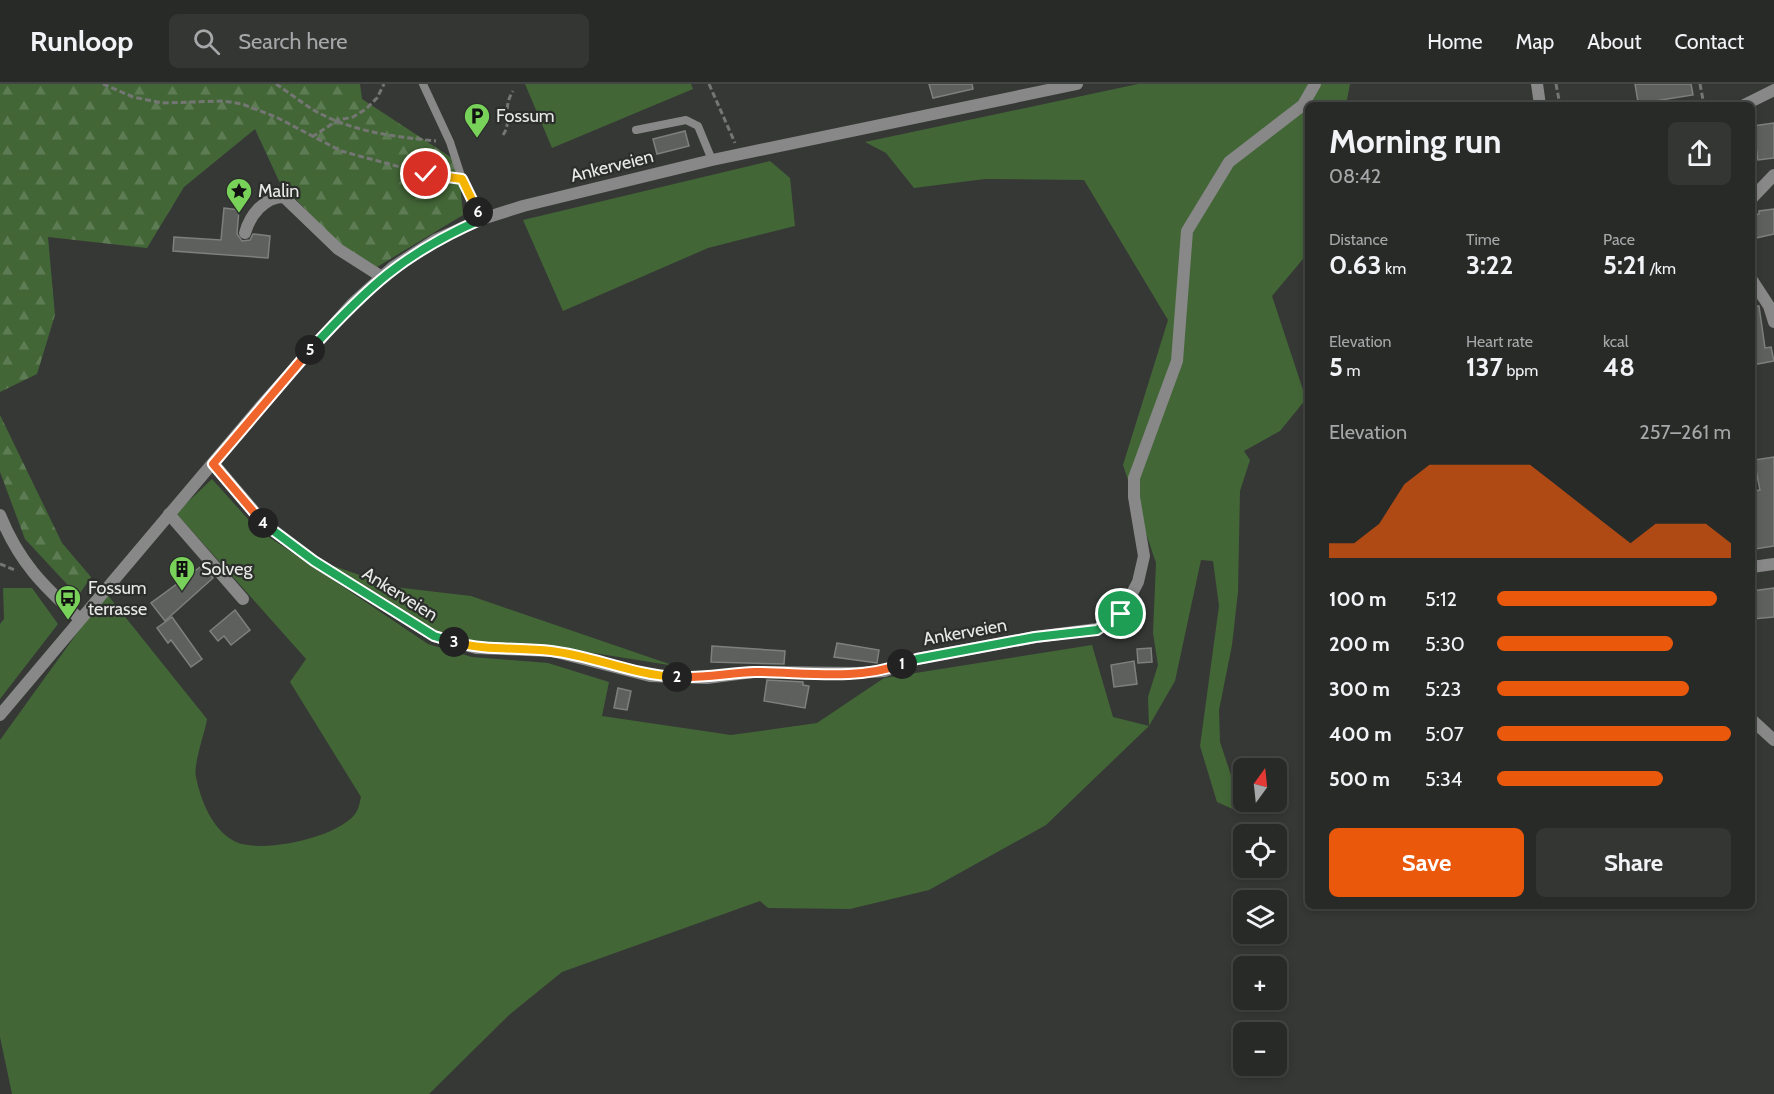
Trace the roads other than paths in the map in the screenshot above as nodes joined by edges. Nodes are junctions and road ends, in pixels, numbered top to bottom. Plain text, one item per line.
1 (423, 84) edge
2 (1077, 84) edge
3 (1315, 84) edge
4 (1537, 84) edge
5 (1774, 90) edge
6 (1540, 102) edge
7 (1750, 102) edge
8 (636, 129) dead end
9 (712, 160) junction
10 (1774, 175) edge
11 (1755, 195) edge
12 (482, 219) junction
13 (244, 234) dead end
14 (382, 277) junction
15 (1755, 285) edge
16 (1774, 319) edge
17 (213, 464) junction
18 (169, 514) junction
19 (0, 515) edge
20 (1774, 564) edge
21 (1755, 567) edge
22 (243, 599) dead end
23 (80, 619) junction
24 (0, 716) edge
25 (1755, 723) edge
26 (1774, 740) edge

1 - 12 lane
2 - 9 street, Ankerveien
3 - 17 street, Ankerveien
4 - 6 street
5 - 7 street
8 - 9 lane
9 - 12 street, Ankerveien
10 - 11 street
12 - 14 street, Ankerveien
13 - 14 street
14 - 17 street, Ankerveien
15 - 16 street
17 - 18 street, Ankerveien
18 - 22 street
18 - 23 street, Ankerveien
19 - 23 street
20 - 21 street
23 - 24 street, Ankerveien
25 - 26 street

